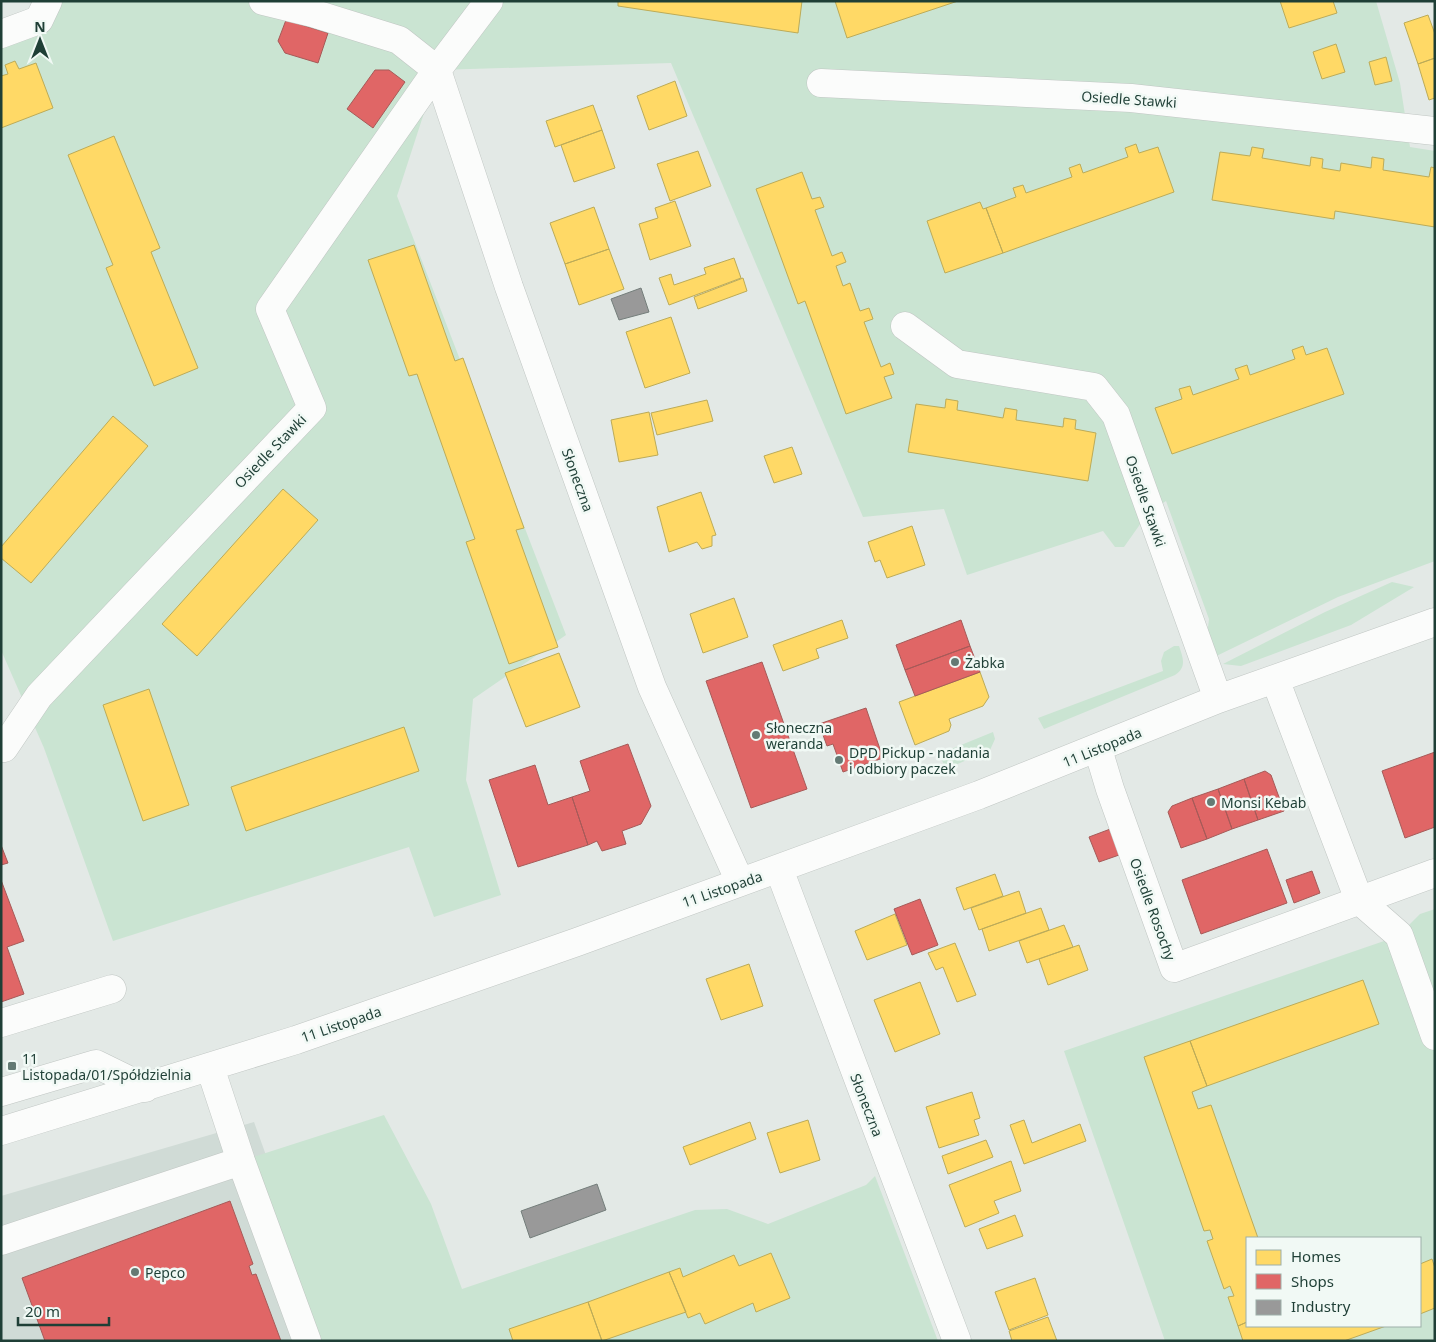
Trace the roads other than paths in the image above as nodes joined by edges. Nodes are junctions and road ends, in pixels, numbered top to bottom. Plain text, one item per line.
1 (48, 1) edge
2 (263, 1) edge
3 (489, 1) edge
4 (1, 34) edge
5 (437, 70) junction
6 (821, 83) dead end
7 (1435, 131) edge
8 (904, 326) dead end
9 (1435, 622) edge
10 (1275, 679) junction
11 (1218, 699) junction
12 (4, 748) dead end
13 (1098, 749) junction
14 (779, 869) junction
15 (1435, 873) edge
16 (740, 882) junction
17 (1359, 900) junction
18 (112, 989) dead end
19 (1, 1023) edge
20 (1435, 1036) edge
21 (210, 1067) junction
22 (145, 1088) junction
23 (1, 1092) edge
24 (1, 1131) edge
25 (241, 1161) junction
26 (1, 1241) edge
27 (307, 1341) edge
28 (956, 1341) edge

1 - 4 street
2 - 5 street
3 - 5 street, Osiedle Stawki
5 - 12 street, Osiedle Stawki
5 - 16 street, Słoneczna
6 - 7 street, Osiedle Stawki
8 - 11 street, Osiedle Stawki
9 - 10 street, 11 Listopada
10 - 11 street, 11 Listopada
10 - 17 street
11 - 13 street, 11 Listopada
13 - 14 street, 11 Listopada
13 - 17 street, Osiedle Rosochy
14 - 16 street, 11 Listopada
14 - 28 street, Słoneczna
15 - 17 street, Osiedle Rosochy
16 - 21 street, 11 Listopada
17 - 20 street
18 - 19 street
21 - 22 street, 11 Listopada
21 - 25 street
22 - 23 street
22 - 24 street, 11 Listopada
25 - 26 street
25 - 27 street

